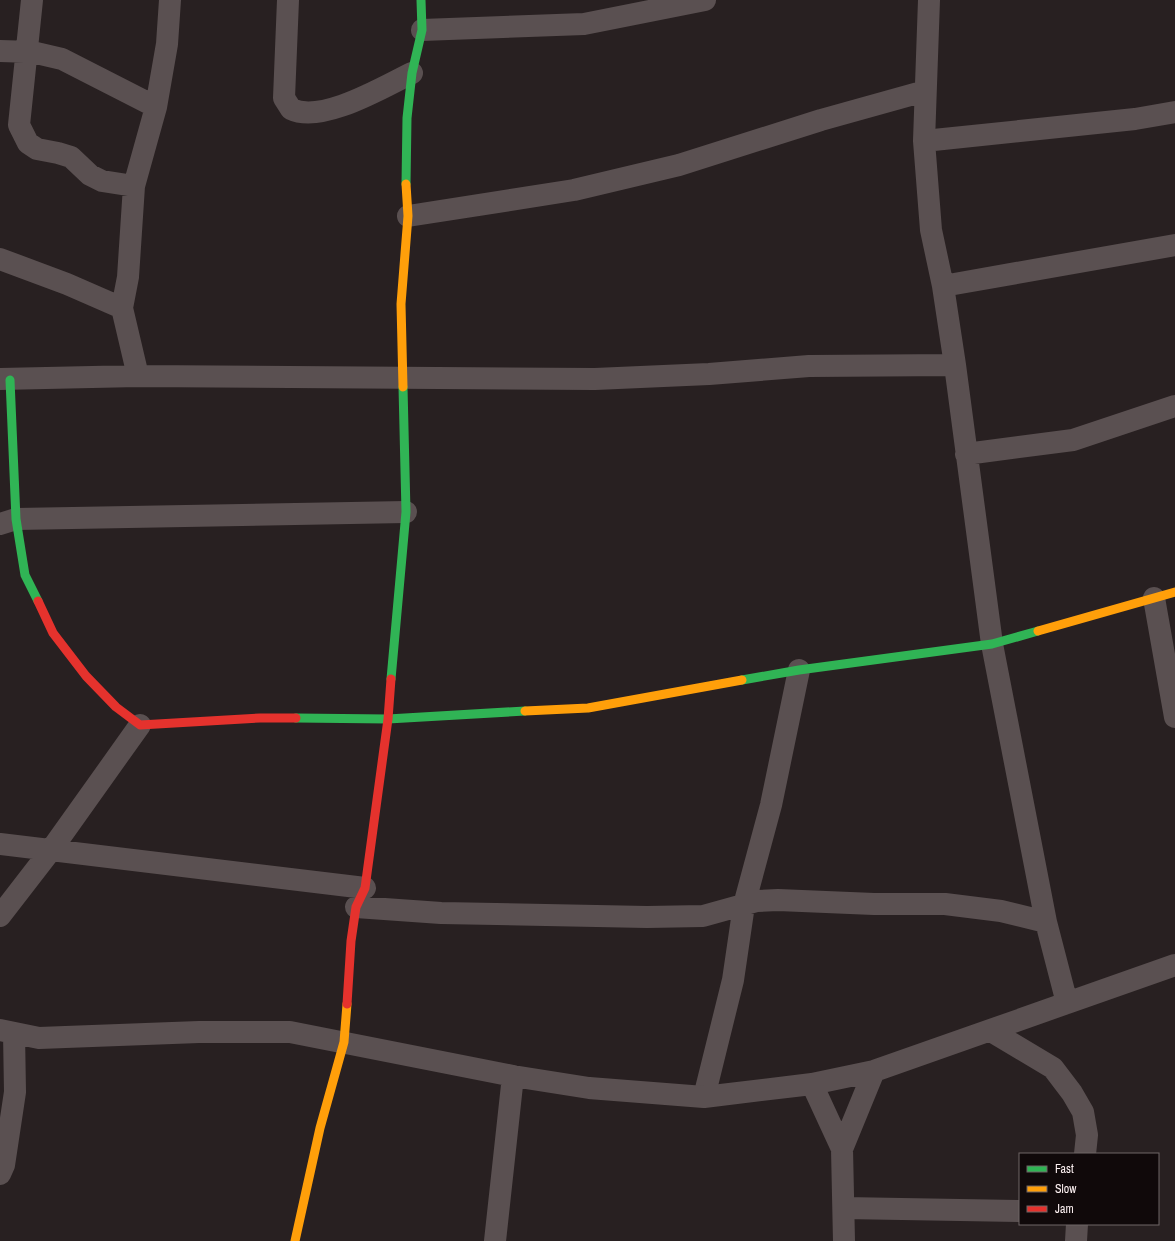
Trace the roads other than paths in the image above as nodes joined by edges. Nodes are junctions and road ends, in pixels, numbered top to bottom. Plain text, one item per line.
1 (32, 0) edge
2 (170, 0) edge
3 (288, 0) edge
4 (422, 0) edge
5 (705, 0) edge
6 (929, 0) edge
7 (422, 30) junction
8 (0, 51) edge
9 (26, 51) junction
10 (412, 73) junction
11 (925, 91) junction
12 (156, 107) junction
13 (1175, 112) edge
14 (924, 141) junction
15 (134, 186) junction
16 (408, 216) junction
17 (1175, 245) edge
18 (0, 259) edge
19 (942, 286) junction
20 (122, 308) junction
21 (955, 365) junction
22 (138, 376) junction
23 (404, 377) junction
24 (5, 379) edge
25 (1175, 406) edge
26 (966, 454) junction
27 (406, 512) junction
28 (8, 521) edge
29 (1175, 592) edge
30 (1154, 598) junction
31 (992, 644) junction
32 (799, 670) junction
33 (1175, 717) edge
34 (388, 719) junction
35 (140, 726) junction
36 (0, 844) edge
37 (51, 850) junction
38 (361, 898) junction
39 (744, 905) junction
40 (0, 916) edge
41 (1046, 922) junction
42 (1175, 965) edge
43 (1067, 1003) junction
44 (991, 1031) junction
45 (7, 1032) edge
46 (344, 1042) junction
47 (874, 1071) junction
48 (513, 1076) junction
49 (812, 1084) junction
50 (704, 1097) junction
51 (842, 1149) junction
52 (1085, 1153) edge
53 (0, 1174) edge
54 (844, 1208) junction
55 (1019, 1210) edge
56 (1078, 1225) edge
57 (295, 1241) edge
58 (495, 1241) edge
59 (844, 1241) edge
60 (1076, 1241) edge

1 - 9 street
2 - 12 street
3 - 10 street
4 - 7 street
5 - 7 street
6 - 11 street
7 - 10 street
8 - 9 street
9 - 12 street
9 - 15 street
10 - 16 street
11 - 14 street
11 - 16 street
12 - 15 street
13 - 14 street
14 - 19 street
15 - 20 street
16 - 23 street
17 - 19 street
18 - 20 street
19 - 21 street
20 - 22 street
21 - 23 street
21 - 26 street
22 - 23 street
22 - 24 street
23 - 27 street
24 - 28 street
25 - 26 street
26 - 31 street
27 - 28 street
27 - 34 street
28 - 35 street
29 - 30 street
30 - 31 street
30 - 33 street
31 - 32 street
31 - 41 street
32 - 34 street
32 - 39 street
34 - 35 street
34 - 38 street
35 - 37 street
36 - 37 street
37 - 38 street
37 - 40 street
38 - 39 street
38 - 46 street
39 - 41 street
39 - 50 street
41 - 43 street
42 - 43 street
43 - 44 street
44 - 47 street
44 - 52 street
45 - 46 street
45 - 53 street
46 - 48 street
46 - 57 street
47 - 49 street
47 - 51 street
48 - 50 street
48 - 58 street
49 - 50 street
49 - 51 street
51 - 54 street
54 - 55 street
54 - 59 street
56 - 60 street

